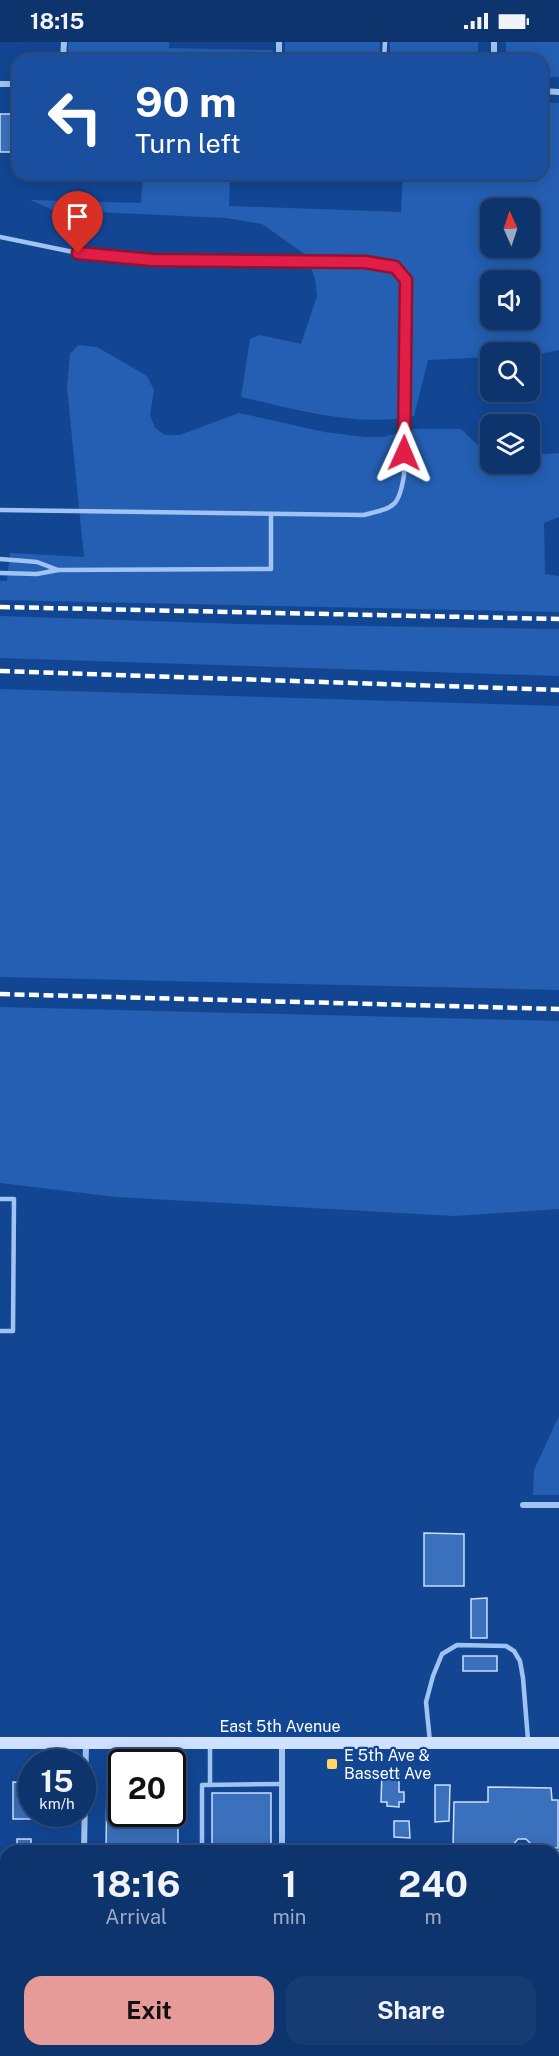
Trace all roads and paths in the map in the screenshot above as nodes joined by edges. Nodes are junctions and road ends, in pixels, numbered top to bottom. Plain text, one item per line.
1 (0, 237) edge
2 (0, 510) edge
3 (271, 514) junction
4 (0, 559) edge
5 (58, 570) junction
6 (0, 573) edge
7 (0, 1199) edge
8 (0, 1331) edge
9 (523, 1505) dead end
10 (559, 1505) edge
11 (0, 1743) edge
12 (86, 1743) junction
13 (210, 1743) junction
14 (282, 1743) junction
15 (430, 1743) junction
16 (528, 1743) junction
17 (559, 1743) edge
18 (282, 1784) junction
19 (210, 1785) junction
20 (84, 1845) edge
21 (202, 1845) edge
22 (282, 1845) edge

1 - 3 lane
2 - 3 lane
3 - 5 lane
4 - 5 lane
5 - 6 lane
7 - 8 lane
9 - 10 street
11 - 12 main road, East 5th Avenue
12 - 13 main road, East 5th Avenue
12 - 20 street
13 - 14 main road, East 5th Avenue
13 - 19 lane
14 - 15 main road, East 5th Avenue
14 - 18 street
15 - 16 main road, East 5th Avenue
15 - 16 lane
16 - 17 main road, East 5th Avenue
18 - 19 lane
18 - 22 street
19 - 21 lane

